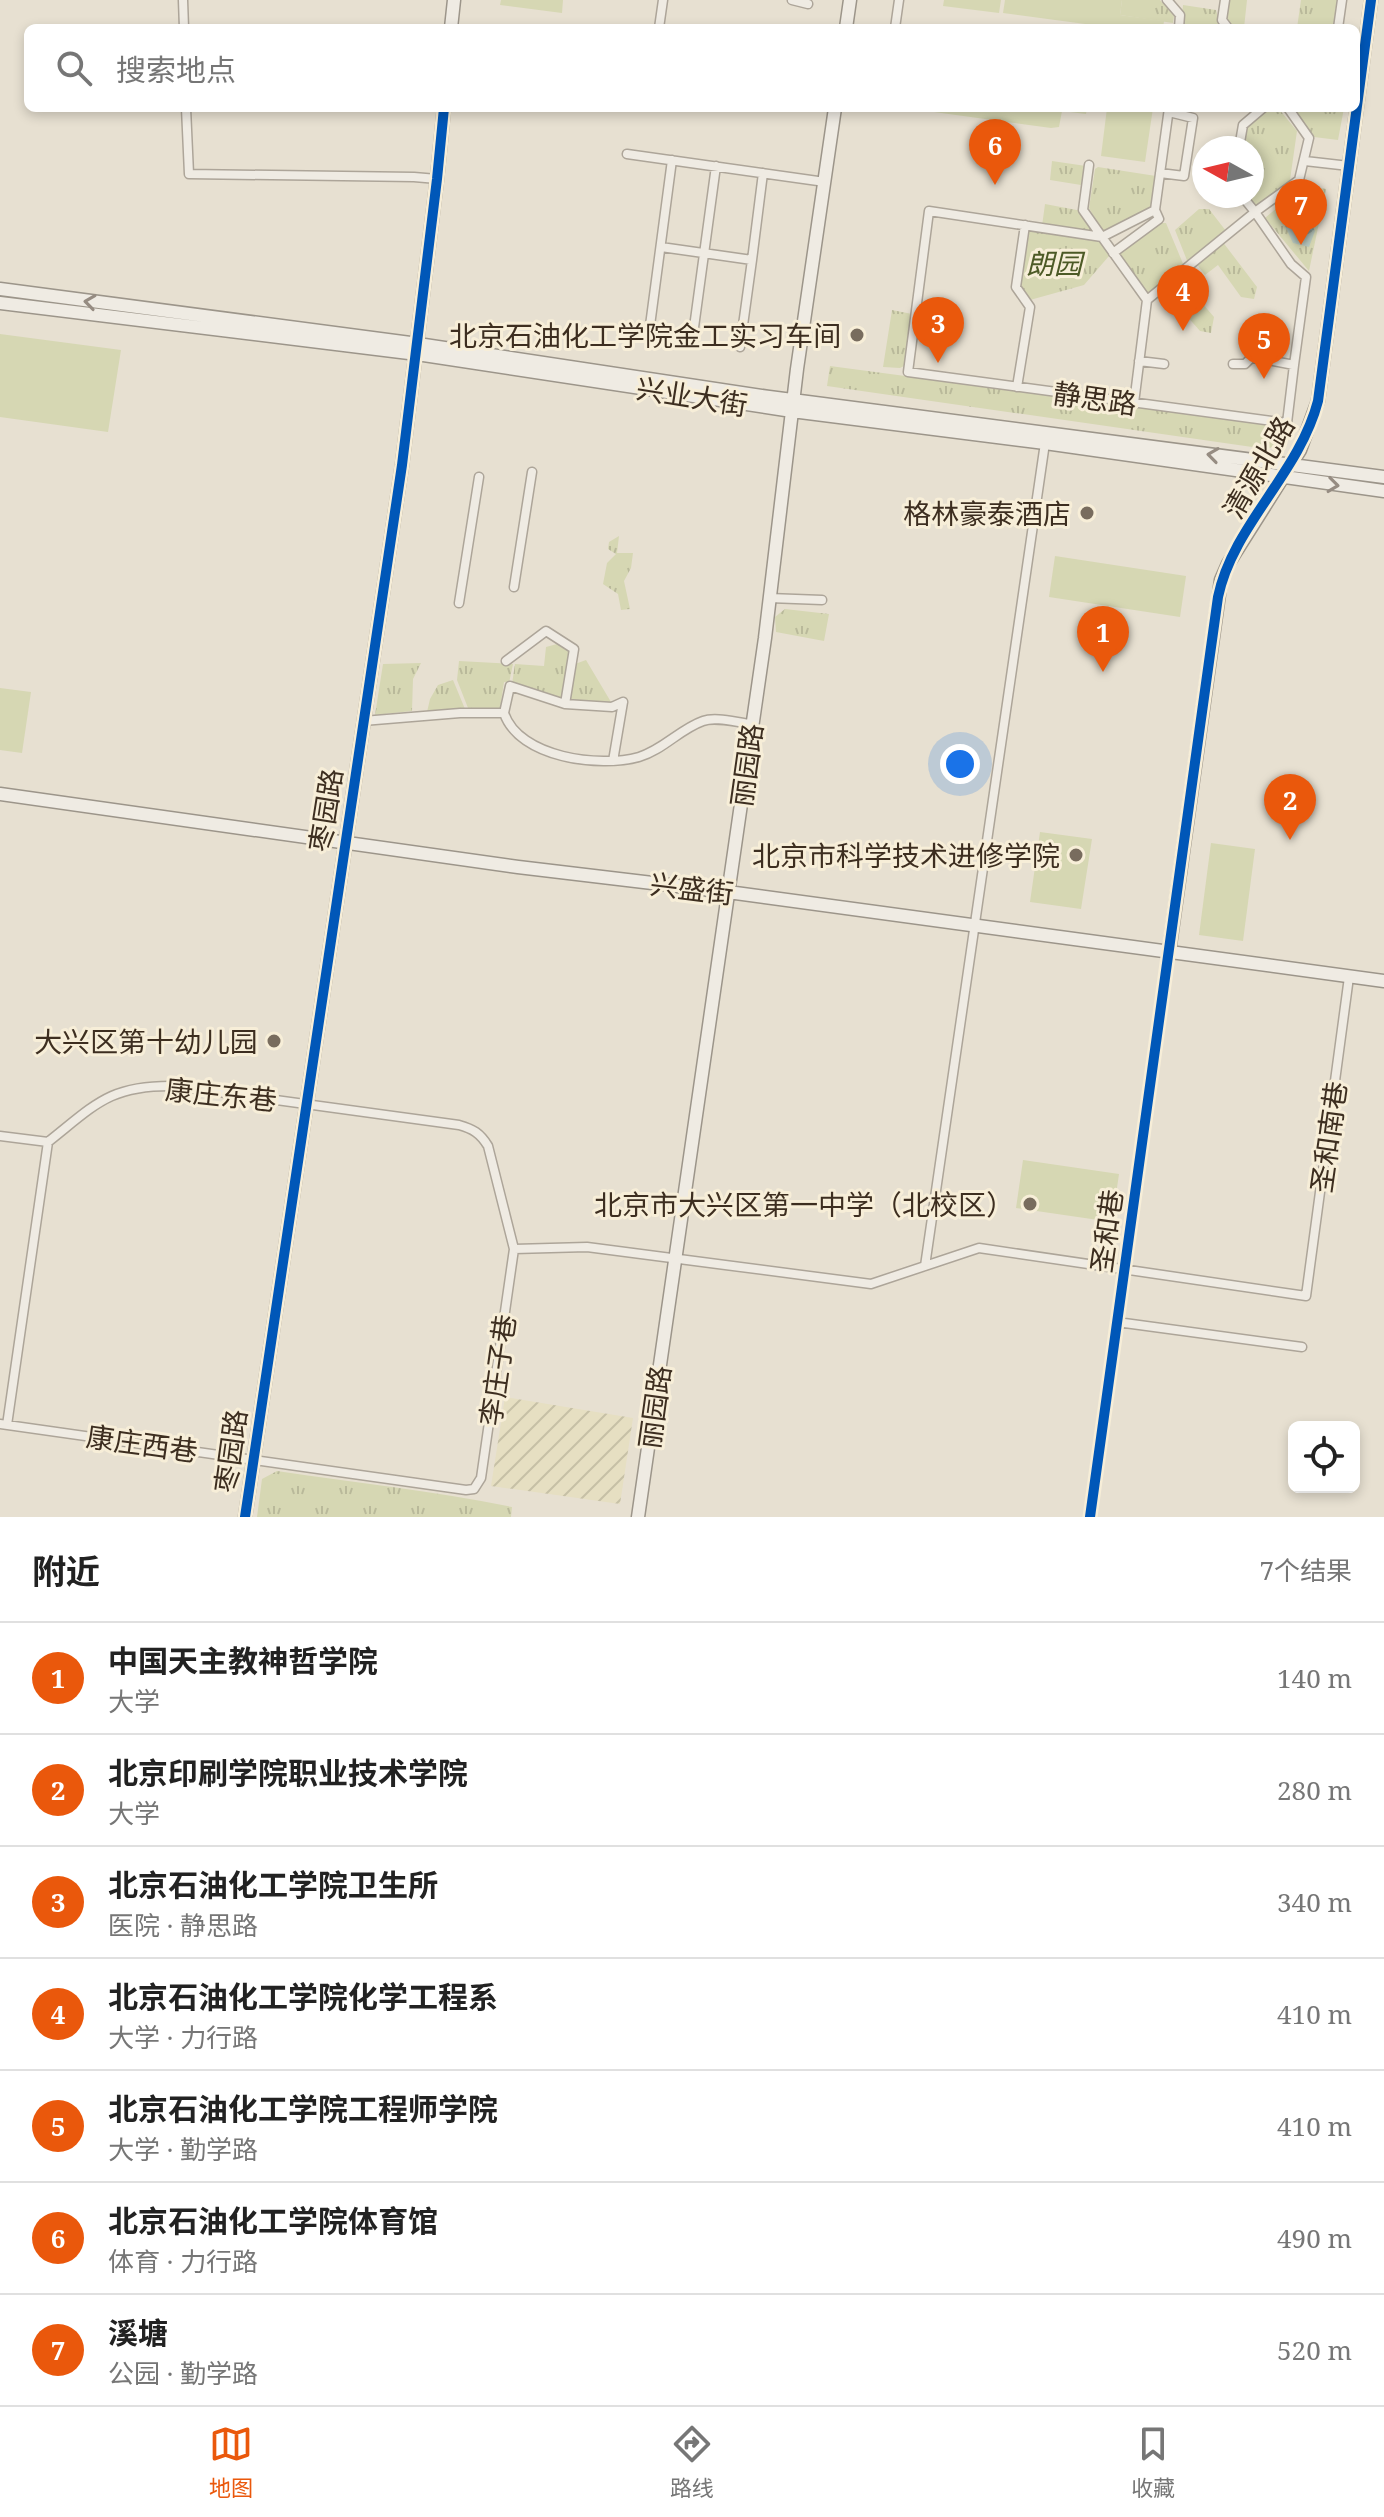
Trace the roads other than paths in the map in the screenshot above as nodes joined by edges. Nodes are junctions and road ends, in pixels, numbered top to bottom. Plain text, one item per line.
1 (183, 0) edge
2 (454, 0) edge
3 (663, 0) edge
4 (792, 0) edge
5 (850, 0) edge
6 (899, 0) edge
7 (1167, 0) edge
8 (1225, 0) edge
9 (1342, 0) edge
10 (1371, 0) edge
11 (808, 4) dead end
12 (184, 24) edge
13 (451, 24) edge
14 (660, 24) edge
15 (847, 24) edge
16 (896, 24) edge
17 (1179, 24) edge
18 (1225, 24) edge
19 (1339, 24) edge
20 (1360, 83) edge
21 (186, 112) edge
22 (444, 112) edge
23 (834, 112) edge
24 (1169, 112) edge
25 (1175, 112) edge
26 (1258, 112) edge
27 (1291, 112) edge
28 (1356, 112) edge
29 (1241, 136) edge
30 (627, 154) dead end
31 (672, 160) junction
32 (1305, 161) junction
33 (1089, 165) dead end
34 (716, 166) junction
35 (1349, 166) junction
36 (763, 173) junction
37 (1160, 173) junction
38 (437, 179) junction
39 (825, 182) junction
40 (1252, 208) edge
41 (1155, 210) junction
42 (1255, 212) junction
43 (1025, 225) junction
44 (1102, 237) junction
45 (661, 247) junction
46 (706, 253) junction
47 (1113, 253) junction
48 (752, 260) junction
49 (0, 289) edge
50 (1147, 300) junction
51 (0, 303) edge
52 (649, 333) dead end
53 (692, 342) dead end
54 (740, 347) dead end
55 (417, 349) junction
56 (1139, 361) junction
57 (1164, 364) dead end
58 (1233, 364) dead end
59 (1294, 365) junction
60 (1017, 387) junction
61 (1134, 403) junction
62 (793, 405) junction
63 (1045, 443) junction
64 (1290, 465) junction
65 (532, 472) dead end
66 (479, 477) dead end
67 (1384, 477) edge
68 (1281, 478) junction
69 (1384, 491) edge
70 (514, 587) dead end
71 (769, 598) junction
72 (822, 600) dead end
73 (459, 603) dead end
74 (506, 661) dead end
75 (565, 704) junction
76 (504, 713) junction
77 (363, 721) junction
78 (752, 724) junction
79 (613, 761) junction
80 (0, 794) edge
81 (345, 842) junction
82 (728, 892) junction
83 (975, 926) junction
84 (1169, 952) junction
85 (1349, 977) junction
86 (1384, 981) edge
87 (305, 1103) junction
88 (0, 1136) edge
89 (48, 1142) junction
90 (514, 1249) junction
91 (675, 1258) junction
92 (925, 1266) junction
93 (1125, 1268) junction
94 (1117, 1322) junction
95 (1302, 1347) dead end
96 (4, 1425) edge
97 (253, 1459) junction
98 (474, 1489) joint
99 (245, 1517) edge
100 (638, 1517) edge
101 (1090, 1517) edge

1 - 12 street
2 - 13 street
3 - 14 street
4 - 11 street
5 - 15 street
6 - 16 street
7 - 17 street
8 - 18 street
9 - 19 street
10 - 20 street, 清源北路
21 - 38 street
22 - 38 street, 枣园路
23 - 39 street, 丽园路
24 - 37 street
25 - 37 street
26 - 29 street
27 - 32 street
28 - 35 street, 清源北路
30 - 31 street
31 - 34 street
31 - 45 street
32 - 35 street
32 - 42 street
33 - 44 street
34 - 36 street
34 - 46 street
35 - 64 street, 清源北路
36 - 39 street
36 - 48 street
37 - 41 street
38 - 55 street, 枣园路
39 - 62 street, 丽园路
40 - 42 street
41 - 44 street
41 - 47 street
42 - 50 street
42 - 59 street
43 - 44 street
43 - 60 street
43 - 60 street, 静思路
44 - 47 street
45 - 46 street
45 - 52 street
46 - 48 street
46 - 53 street
47 - 50 street
48 - 54 street
55 -> 49 street, 兴业大街
50 - 56 street
51 - 55 street, 兴业大街
55 - 62 street, 兴业大街
55 - 77 street, 枣园路
56 - 57 street
56 - 61 street
58 - 59 street
59 - 61 street, 静思路
60 - 61 street, 静思路
62 - 63 street, 兴业大街
64 -> 62 street, 兴业大街
62 - 71 street, 丽园路
63 - 68 street, 兴业大街
63 - 83 street
64 - 67 street, 兴业大街
64 - 68 street, 清源北路
65 - 70 street
66 - 73 street
68 -> 69 street, 兴业大街
68 - 84 street, 清源北路
71 - 72 street
71 - 78 street, 丽园路
74 - 75 street
75 - 76 street
75 - 79 street
76 - 77 street
76 - 79 street
77 - 81 street, 枣园路
78 - 79 street
78 - 82 street, 丽园路
80 - 81 street, 兴盛街
81 - 82 street, 兴盛街
81 - 87 street, 枣园路
82 - 83 street, 兴盛街
82 - 91 street, 丽园路
83 - 84 street, 兴盛街
83 - 92 street
84 - 85 street, 兴盛街
84 - 93 street, 圣和巷
85 - 86 street, 兴盛街
85 - 93 street, 圣和南巷
87 - 89 street, 康庄东巷
87 - 90 street, 康庄东巷
87 - 97 street, 枣园路
88 - 89 street
89 - 96 street
90 - 91 street
90 - 98 street, 李庄子巷
91 - 92 street
91 - 100 street, 丽园路
92 - 93 street
93 - 94 street, 圣和巷
94 - 95 street
94 - 101 street, 圣和巷
96 - 97 street, 康庄西巷
97 - 98 street, 康庄西巷
97 - 99 street, 枣园路

